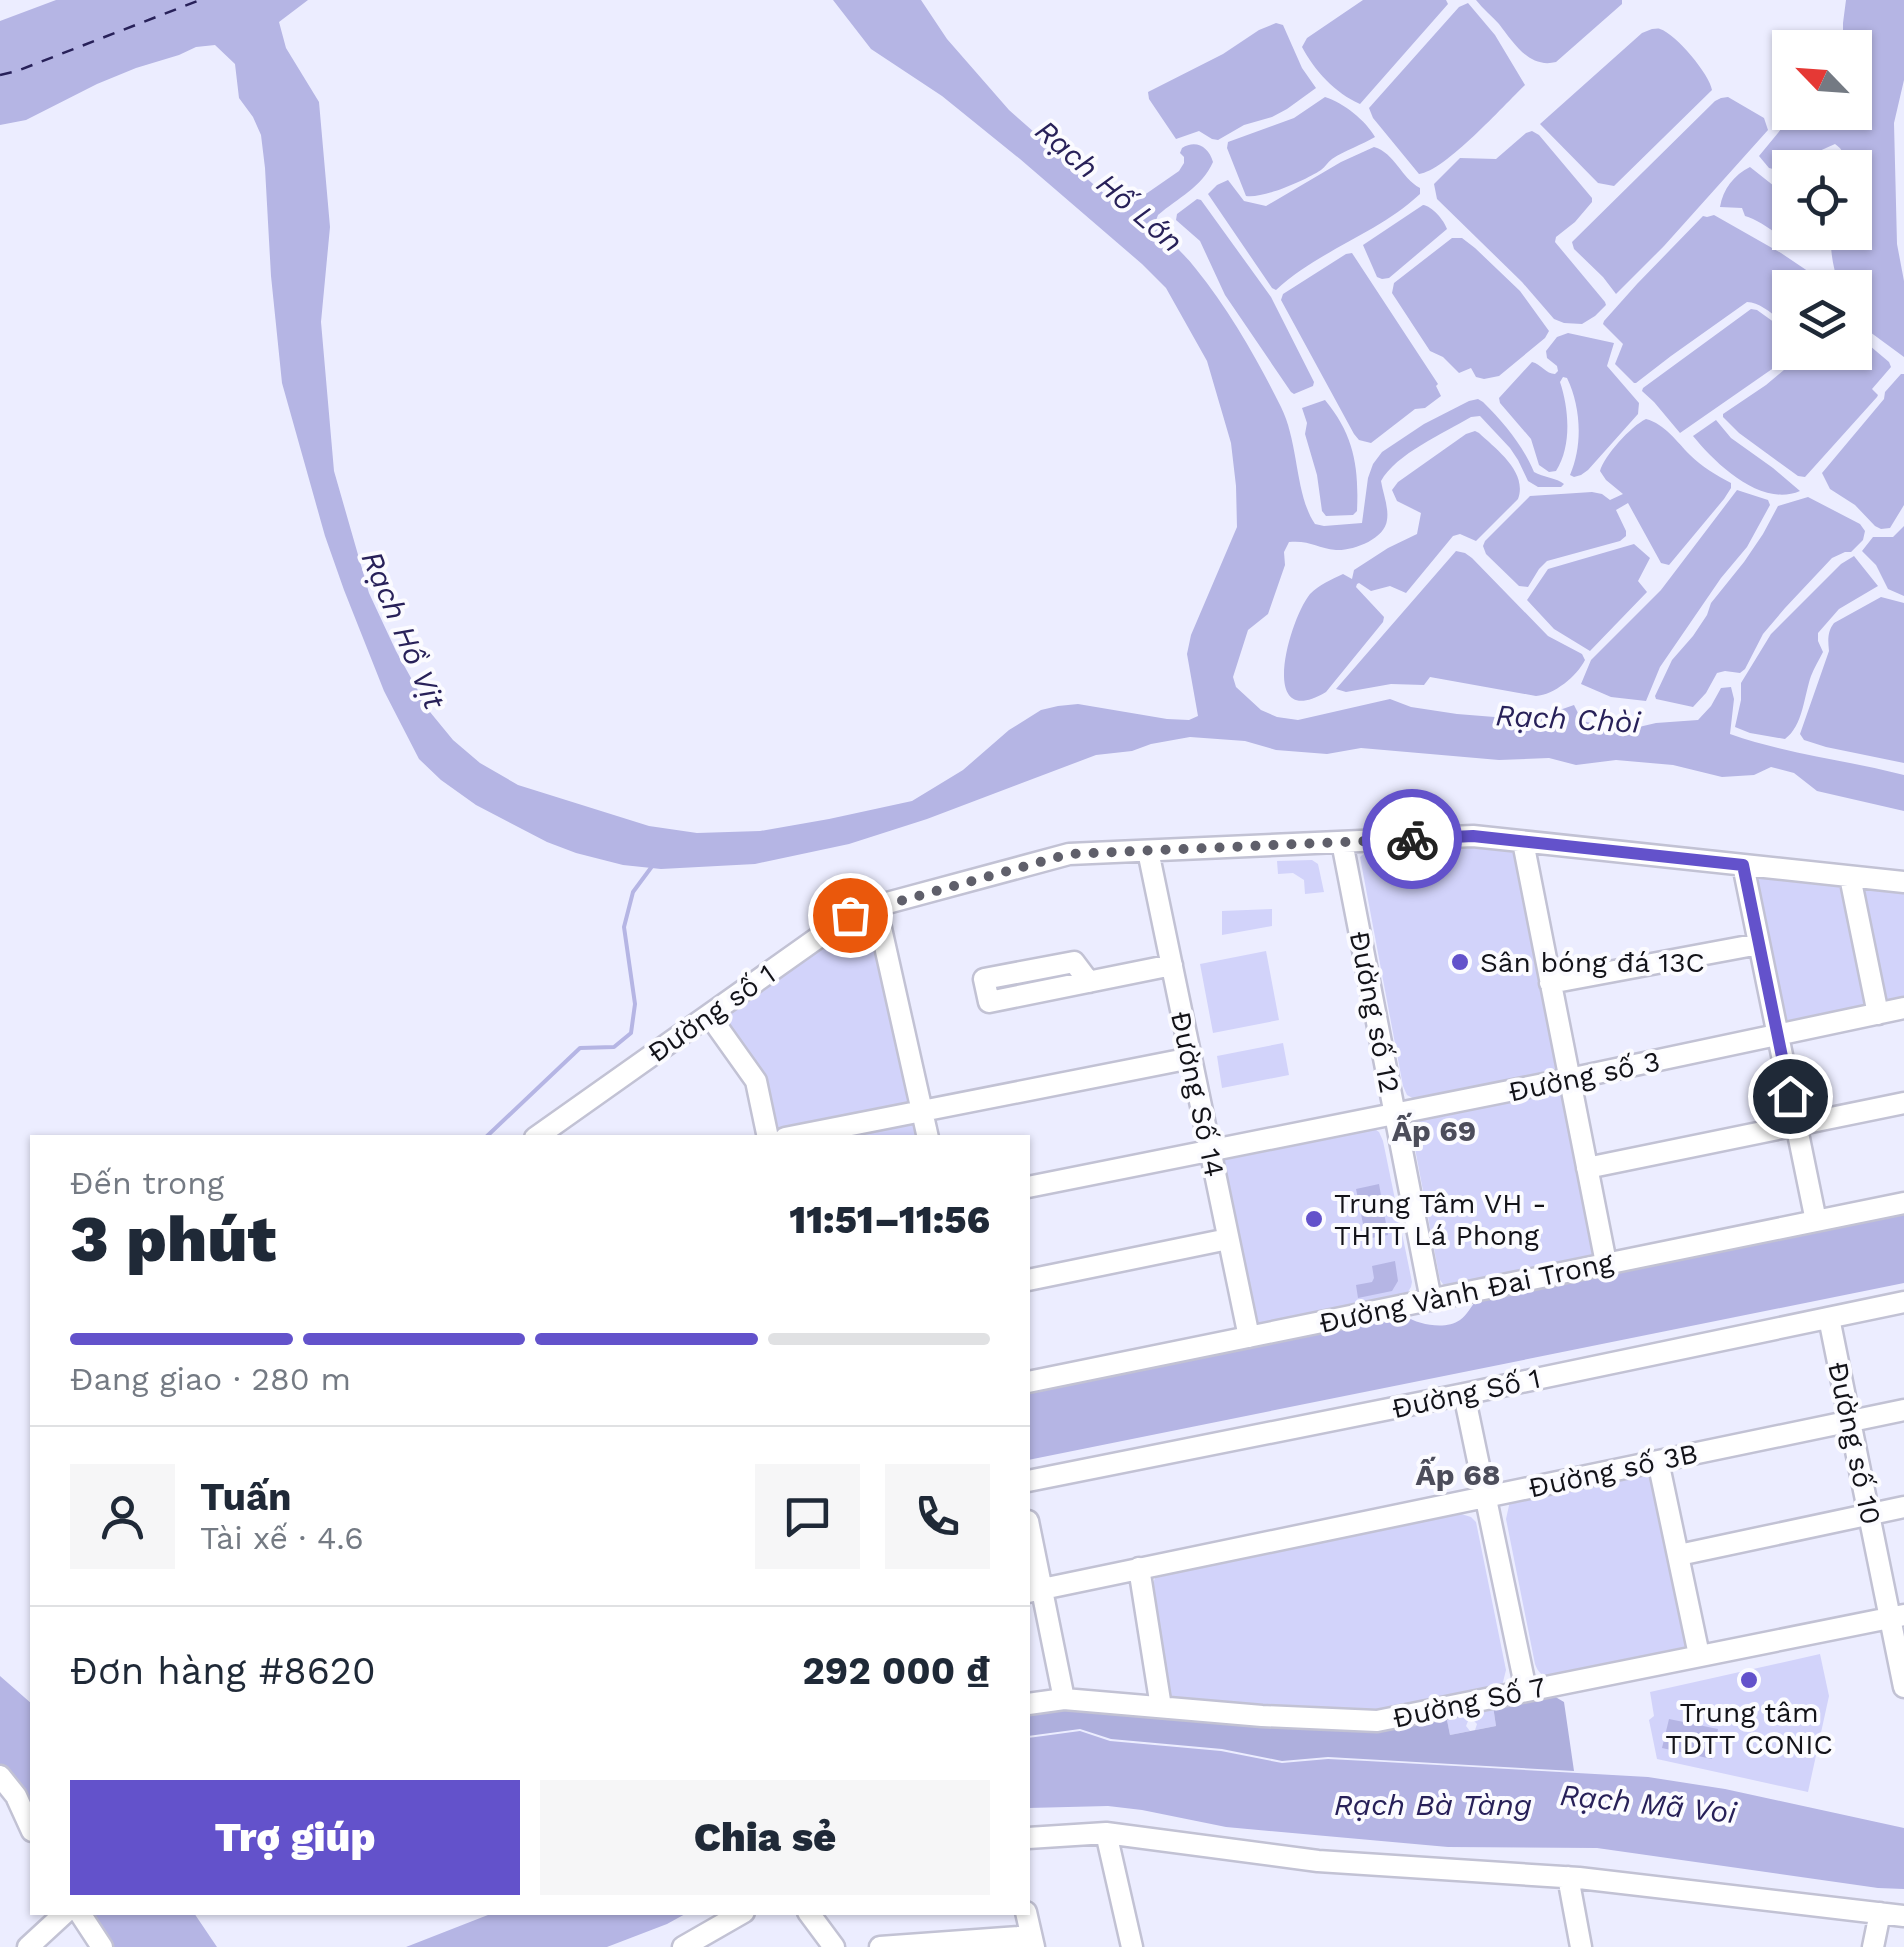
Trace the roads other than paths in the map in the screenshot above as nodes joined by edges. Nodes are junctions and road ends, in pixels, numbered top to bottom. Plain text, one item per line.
1 (1342, 842) junction
2 (1523, 842) junction
3 (1148, 852) junction
4 (1743, 865) junction
5 (1850, 876) junction
6 (1904, 882) edge
7 (876, 906) junction
8 (1759, 944) junction
9 (1172, 965) junction
10 (1089, 982) dead end
11 (1550, 982) junction
12 (1904, 1008) edge
13 (1878, 1014) junction
14 (709, 1015) junction
15 (1778, 1035) junction
16 (1190, 1058) junction
17 (1570, 1080) junction
18 (1904, 1103) edge
19 (922, 1109) junction
20 (1394, 1114) junction
21 (1796, 1126) junction
22 (539, 1135) edge
23 (767, 1135) edge
24 (800, 1135) edge
25 (927, 1135) edge
26 (1210, 1150) junction
27 (1587, 1168) junction
28 (1030, 1187) edge
29 (1904, 1203) edge
30 (1816, 1221) junction
31 (1228, 1239) junction
32 (1606, 1264) junction
33 (1030, 1280) edge
34 (1431, 1300) junction
35 (1904, 1302) edge
36 (1829, 1318) junction
37 (1249, 1337) junction
38 (1030, 1382) edge
39 (1464, 1394) junction
40 (1904, 1410) edge
41 (1851, 1421) junction
42 (1658, 1460) junction
43 (1030, 1480) edge
44 (1486, 1497) junction
45 (1904, 1507) edge
46 (1870, 1514) junction
47 (1030, 1541) edge
48 (1679, 1554) junction
49 (1139, 1568) junction
50 (1035, 1590) edge
51 (1897, 1617) edge
52 (1698, 1655) junction
53 (1904, 1687) edge
54 (1526, 1690) junction
55 (1064, 1699) junction
56 (1030, 1704) edge
57 (1161, 1707) junction
58 (0, 1776) edge
59 (30, 1827) edge
60 (1106, 1833) junction
61 (1030, 1838) edge
62 (1568, 1878) junction
63 (1880, 1913) junction
64 (63, 1915) edge
65 (81, 1915) edge
66 (739, 1915) edge
67 (810, 1915) edge
68 (1027, 1915) edge
69 (1904, 1916) edge
70 (1032, 1942) edge
71 (691, 1945) edge
72 (28, 1947) edge
73 (102, 1947) edge
74 (834, 1947) edge
75 (880, 1947) edge
76 (1132, 1947) edge
77 (1581, 1947) edge
78 (1873, 1947) edge

1 - 2 street, Đường số 1
1 - 3 street, Đường số 1
1 - 20 street, Đường số 12
2 - 4 street, Đường số 1
2 - 11 street
3 - 7 street, Đường số 1
3 - 9 street, Đường Số 14
4 - 5 street, Đường số 1
4 - 8 street
5 - 6 street, Đường số 1
5 - 13 street
7 - 14 street, Đường số 1
7 - 19 street
8 - 11 street
8 - 15 street
9 - 10 street
9 - 16 street, Đường Số 14
11 - 17 street
12 - 13 street, Đường số 3
13 - 15 street, Đường số 3
14 - 22 street, Đường số 1
14 - 23 street
15 - 17 street, Đường số 3
15 - 21 street
16 - 19 street
16 - 26 street, Đường Số 14
17 - 20 street, Đường số 3
17 - 27 street
18 - 21 street
19 - 24 street
19 - 25 street
20 - 26 street, Đường số 3
20 - 34 street, Đường số 12
21 - 27 street
21 - 30 street
26 - 28 street, Đường số 3
26 - 31 street, Đường Số 14
27 - 32 street
29 - 30 street, Đường Vành Đai Trong
30 - 32 street, Đường Vành Đai Trong
31 - 33 street
31 - 37 street, Đường Số 14
32 - 34 street, Đường Vành Đai Trong
34 - 37 street, Đường Vành Đai Trong
35 - 36 street, Đường Số 1
36 - 39 street, Đường Số 1
36 - 41 street, Đường số 10
37 - 38 street, Đường Vành Đai Trong
39 - 43 street, Đường Số 1
39 - 44 street
40 - 41 street, Đường số 3B
41 - 42 street, Đường số 3B
41 - 46 street, Đường số 10
42 - 44 street, Đường số 3B
42 - 48 street
44 - 49 street, Đường số 3B
44 - 54 street
45 - 46 street
46 - 48 street
46 - 51 street, Đường số 10
47 - 50 street
48 - 52 street
49 - 50 street, Đường số 3B
49 - 57 street
50 - 55 street
51 - 52 street, Đường Số 7
51 - 53 street, Đường số 10
52 - 54 street, Đường Số 7
54 - 57 street, Đường Số 7
55 - 56 street, Đường Số 7
55 - 57 street, Đường Số 7
58 - 59 street
60 - 61 street
60 - 62 street
60 - 76 street
62 - 63 street
62 - 77 street
63 - 69 street
63 - 78 street
64 - 72 street
65 - 73 street
66 - 71 street
67 - 74 street
68 - 70 street
70 - 75 street

